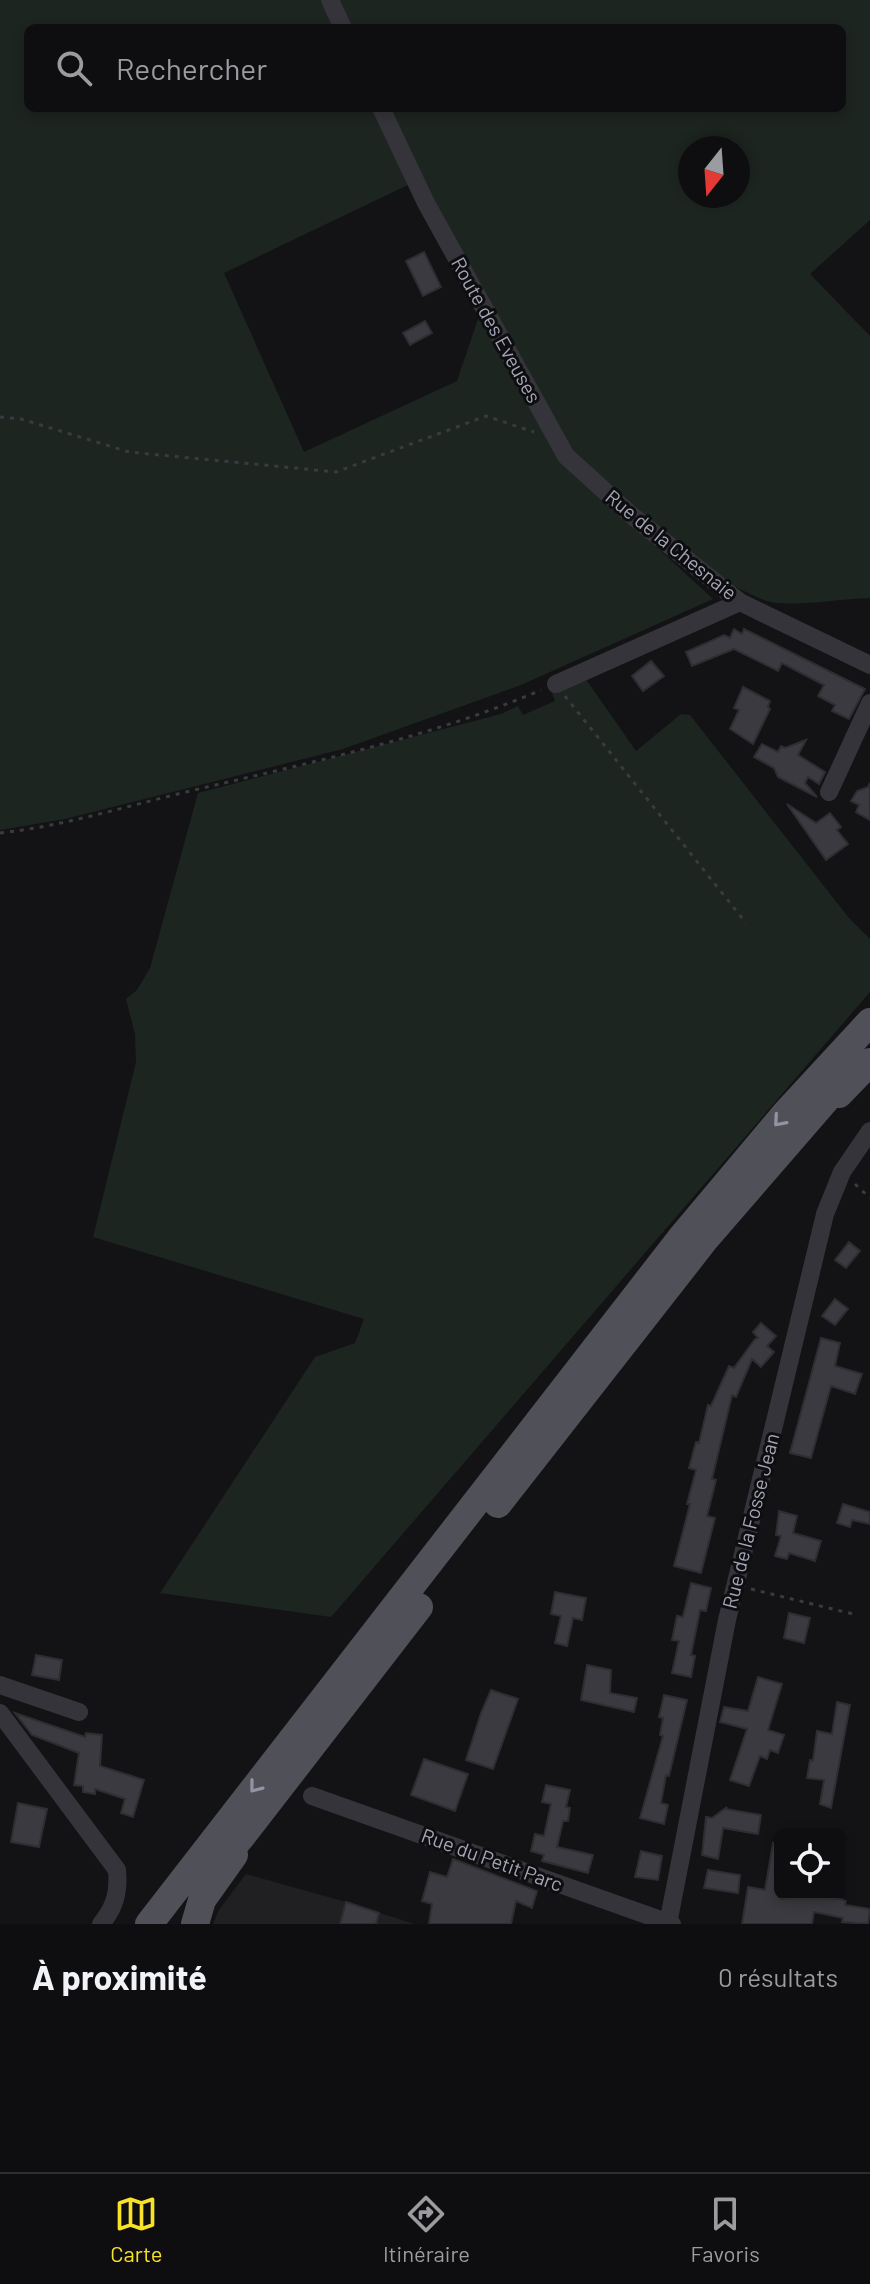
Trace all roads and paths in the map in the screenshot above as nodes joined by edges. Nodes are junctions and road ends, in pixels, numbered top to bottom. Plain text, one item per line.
1 (330, 0) edge
2 (341, 24) edge
3 (383, 112) edge
4 (0, 417) edge
5 (556, 439) junction
6 (566, 456) joint
7 (740, 602) junction
8 (870, 665) edge
9 (556, 684) junction
10 (870, 703) edge
11 (829, 792) dead end
12 (0, 833) edge
13 (746, 923) dead end
14 (870, 1022) edge
15 (870, 1050) edge
16 (870, 1062) edge
17 (813, 1114) junction
18 (870, 1131) edge
19 (736, 1585) junction
20 (853, 1614) dead end
21 (0, 1685) edge
22 (79, 1712) dead end
23 (0, 1713) edge
24 (312, 1796) dead end
25 (242, 1836) junction
26 (101, 1924) edge
27 (149, 1924) edge
28 (170, 1924) edge
29 (195, 1924) edge
30 (670, 1924) edge

1 - 2 street
3 - 5 street, Route des Eveuses
4 - 5 path
5 - 6 street, Route des Eveuses
6 - 7 street, Rue de la Chesnaie
7 - 8 street, Rue de la Chesnaie
7 - 9 street
9 - 12 path
9 - 13 path
10 - 11 street
14 -> 27 main road
15 - 17 main road
16 - 17 main road
17 - 25 main road
18 - 19 street, Rue de la Fosse Jean
19 - 20 path
19 - 30 street, Rue de la Fosse Jean
21 - 22 street
23 - 26 street
24 - 30 street, Rue du Petit Parc
25 - 28 main road
25 - 29 main road

